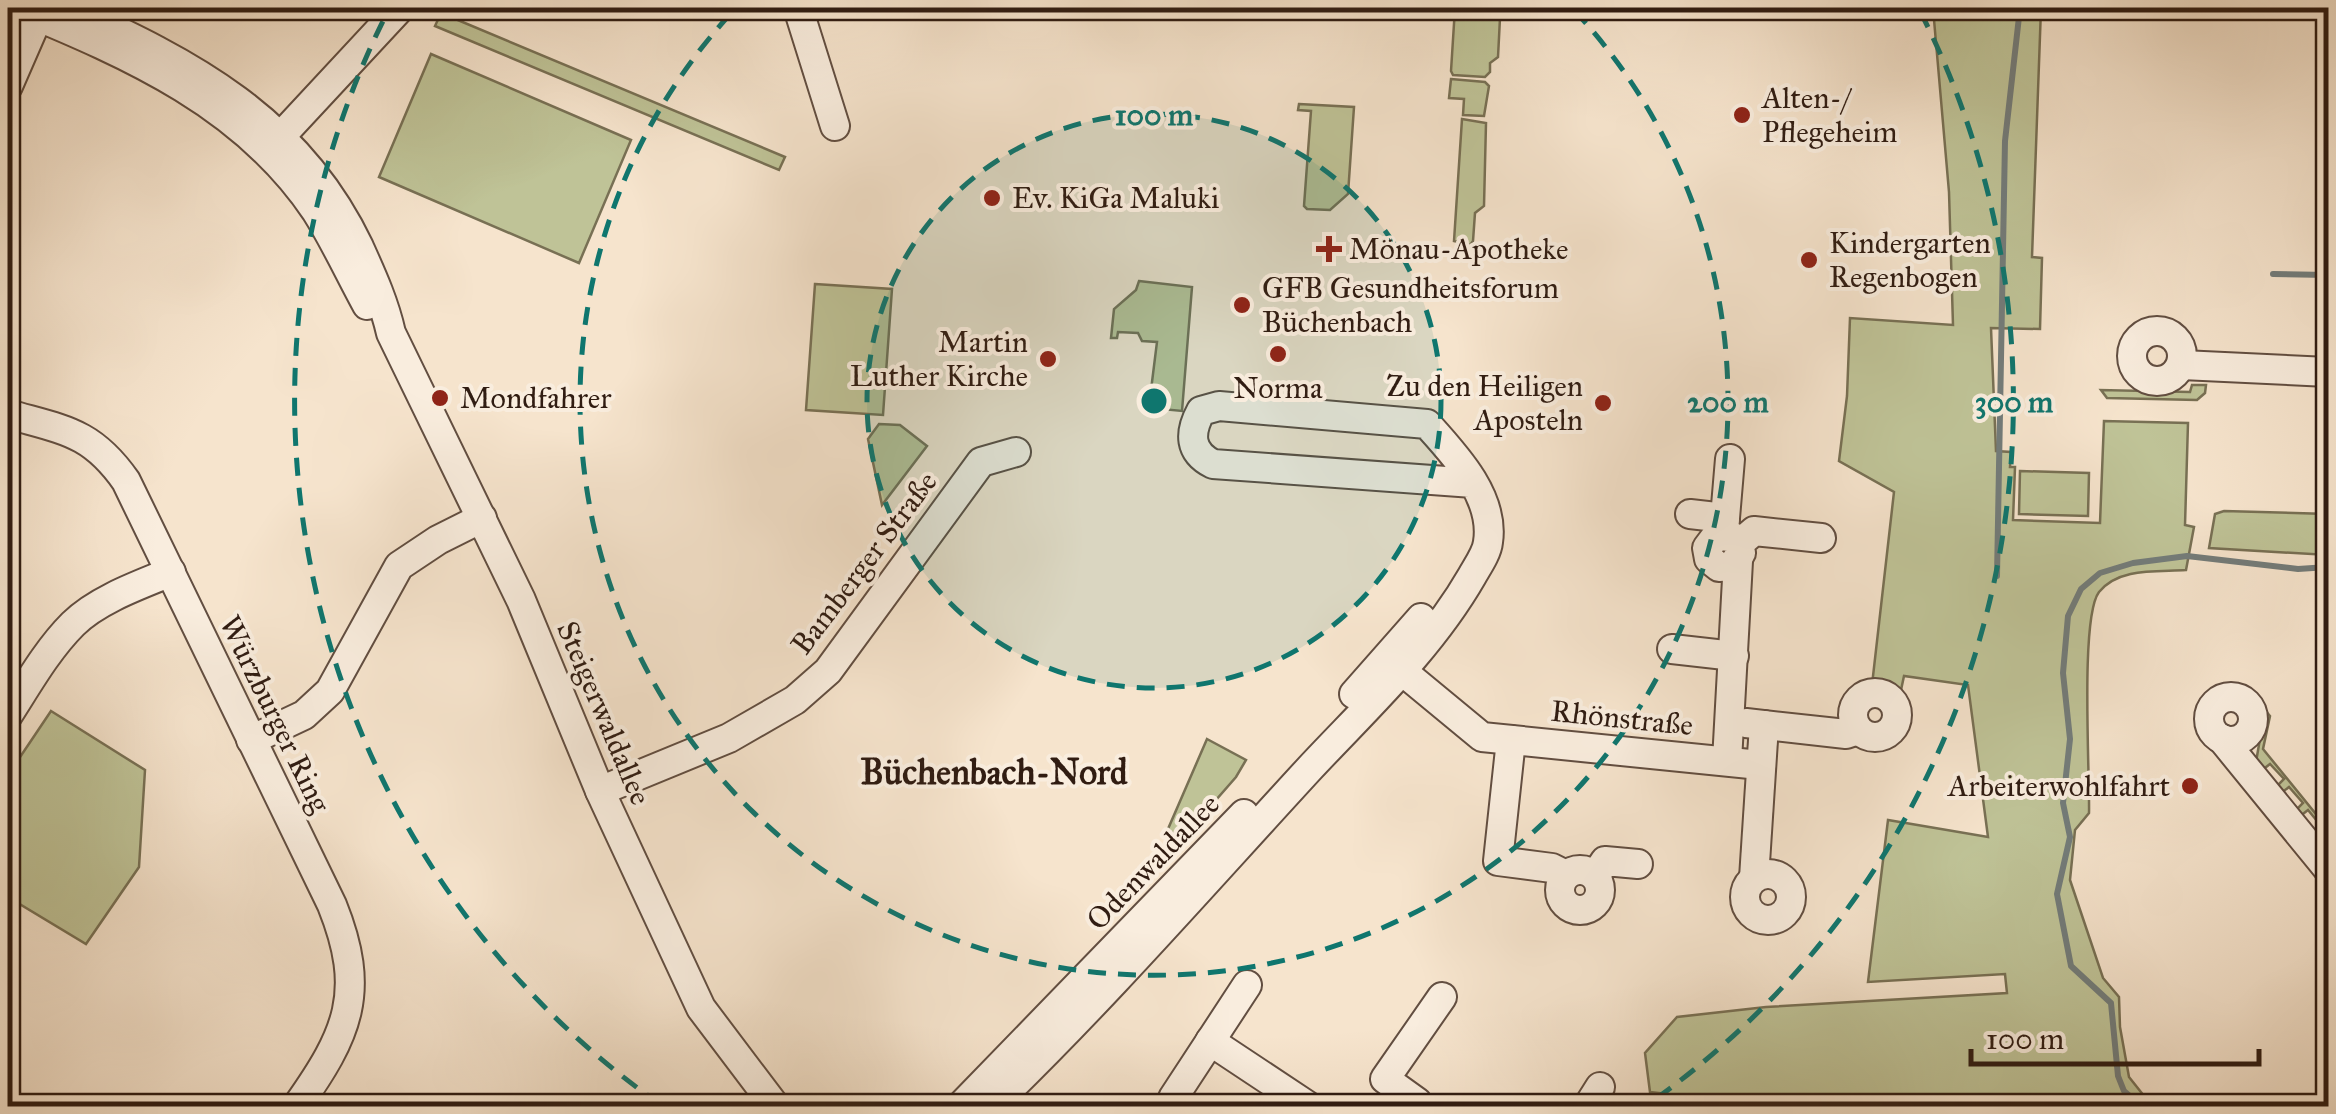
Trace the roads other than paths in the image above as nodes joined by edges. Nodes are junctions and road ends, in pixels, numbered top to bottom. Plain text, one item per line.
1 (68, 8) edge
2 (400, 8) edge
3 (798, 8) edge
4 (32, 10) edge
5 (8, 86) edge
6 (835, 126) dead end
7 (274, 143) junction
8 (2182, 365) dead end
9 (2328, 372) edge
10 (8, 414) edge
11 (1016, 452) dead end
12 (1730, 459) dead end
13 (1473, 484) junction
14 (1690, 514) dead end
15 (482, 518) junction
16 (1822, 538) dead end
17 (1731, 539) junction
18 (170, 572) junction
19 (1672, 649) dead end
20 (1734, 656) junction
21 (1394, 664) junction
22 (8, 714) edge
23 (1730, 721) junction
24 (1764, 725) junction
25 (1858, 730) dead end
26 (2222, 739) dead end
27 (252, 740) junction
28 (1511, 740) junction
29 (1727, 761) junction
30 (1760, 764) junction
31 (600, 790) junction
32 (1638, 864) dead end
33 (2328, 869) edge
34 (1754, 878) dead end
35 (1247, 985) dead end
36 (1442, 997) dead end
37 (1210, 1041) junction
38 (1418, 1105) edge
39 (296, 1106) edge
40 (775, 1106) edge
41 (961, 1106) edge
42 (992, 1106) edge
43 (1186, 1106) edge
44 (1308, 1106) edge

1 - 7 street, Steigerwaldallee
2 - 7 street
3 - 6 street
4 - 5 street
4 - 7 street, Steigerwaldallee
7 - 15 street, Steigerwaldallee
8 - 9 street
10 - 18 street, Würzburger Ring
11 - 31 street, Bamberger Straße
12 - 17 street, Rhönstraße
13 - 13 street, Odenwaldallee
13 - 21 street, Odenwaldallee
14 - 17 street
15 - 27 street
15 - 31 street, Steigerwaldallee
16 - 17 street
17 - 20 street, Rhönstraße
18 - 22 street
18 - 27 street, Würzburger Ring
19 - 20 street
20 - 23 street, Rhönstraße
21 - 28 street, Rhönstraße
21 - 41 street, Odenwaldallee
21 - 42 street, Odenwaldallee
23 - 24 street, Rhönstraße
23 - 29 street, Rhönstraße
24 - 25 street, Rhönstraße
24 - 30 street
26 - 33 street
27 - 39 street, Würzburger Ring
28 - 29 street, Rhönstraße
28 - 32 street, Rhönstraße
29 - 30 street, Rhönstraße
30 - 34 street
31 - 40 street, Steigerwaldallee
35 - 37 street
36 - 38 street
37 - 43 street
37 - 44 street

